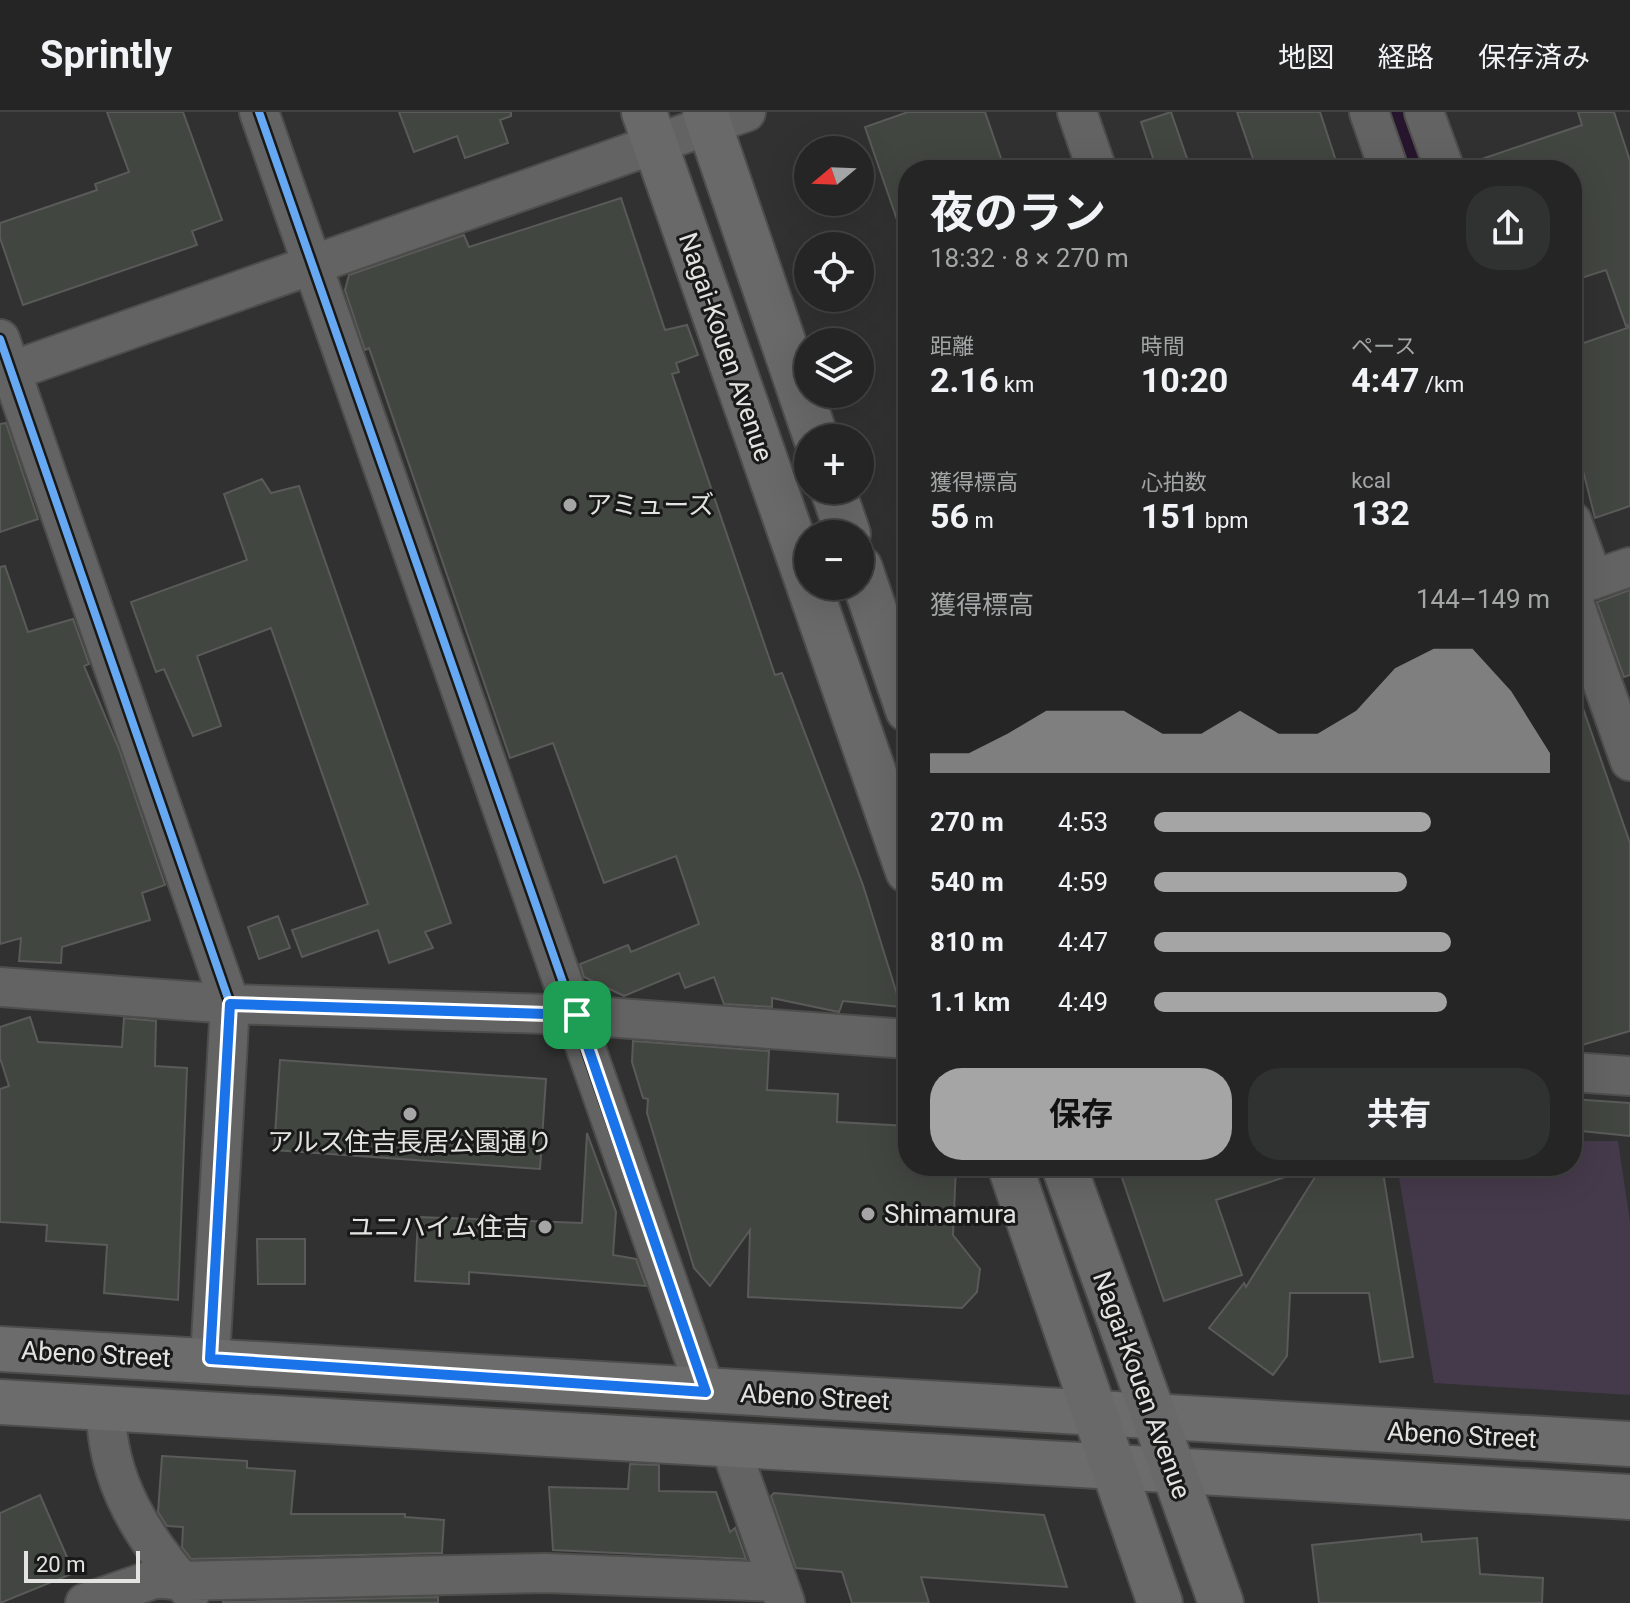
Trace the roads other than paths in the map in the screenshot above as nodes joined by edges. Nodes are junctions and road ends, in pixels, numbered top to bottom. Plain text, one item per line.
1 (259, 112) edge
2 (1077, 112) edge
3 (1369, 112) edge
4 (1424, 112) edge
5 (720, 116) edge
6 (650, 128) edge
7 (1094, 160) edge
8 (1386, 160) edge
9 (1441, 160) edge
10 (312, 262) junction
11 (4, 362) edge
12 (812, 424) edge
13 (794, 544) edge
14 (1630, 567) edge
15 (1582, 587) edge
16 (1582, 598) edge
17 (814, 600) edge
18 (871, 600) edge
19 (898, 680) edge
20 (1630, 761) edge
21 (898, 842) edge
22 (0, 987) edge
23 (230, 1004) junction
24 (577, 1015) junction
25 (898, 1038) edge
26 (1582, 1073) edge
27 (1630, 1076) edge
28 (1013, 1176) edge
29 (1067, 1176) edge
30 (0, 1349) edge
31 (210, 1359) junction
32 (706, 1392) junction
33 (0, 1402) edge
34 (106, 1409) junction
35 (1096, 1414) junction
36 (1152, 1418) junction
37 (1630, 1444) edge
38 (730, 1446) junction
39 (1110, 1468) junction
40 (1173, 1471) junction
41 (1630, 1497) edge
42 (626, 1589) edge
43 (191, 1592) edge
44 (781, 1592) edge
45 (85, 1603) edge
46 (1160, 1603) edge
47 (1221, 1603) edge

1 - 10 street
2 - 7 street
3 - 8 street
4 - 9 street
5 - 6 street
5 - 12 highway
6 - 10 street
6 - 13 highway, Nagai-Kouen Avenue
10 - 11 street
10 - 24 street
11 - 23 street
14 - 15 street
16 - 20 street
17 - 21 highway, Nagai-Kouen Avenue
18 - 19 highway
22 - 23 street
23 - 24 street
23 - 31 street
24 - 25 street
24 - 32 street
26 - 27 street
28 - 35 highway, Nagai-Kouen Avenue
29 - 36 highway, Nagai-Kouen Avenue
30 - 31 main road, Abeno Street
31 - 32 main road, Abeno Street
32 - 35 main road, Abeno Street
33 - 34 main road, Abeno Street
34 - 38 main road, Abeno Street
34 - 43 street
35 - 36 main road, Abeno Street
35 - 39 highway, Nagai-Kouen Avenue
36 - 37 main road, Abeno Street
36 - 40 highway, Nagai-Kouen Avenue
38 - 39 main road, Abeno Street
38 - 44 street
39 - 40 main road, Abeno Street
39 - 46 highway, Nagai-Kouen Avenue
40 - 41 main road, Abeno Street
40 - 47 highway, Nagai-Kouen Avenue
42 - 43 street
42 - 44 street
43 - 45 street

